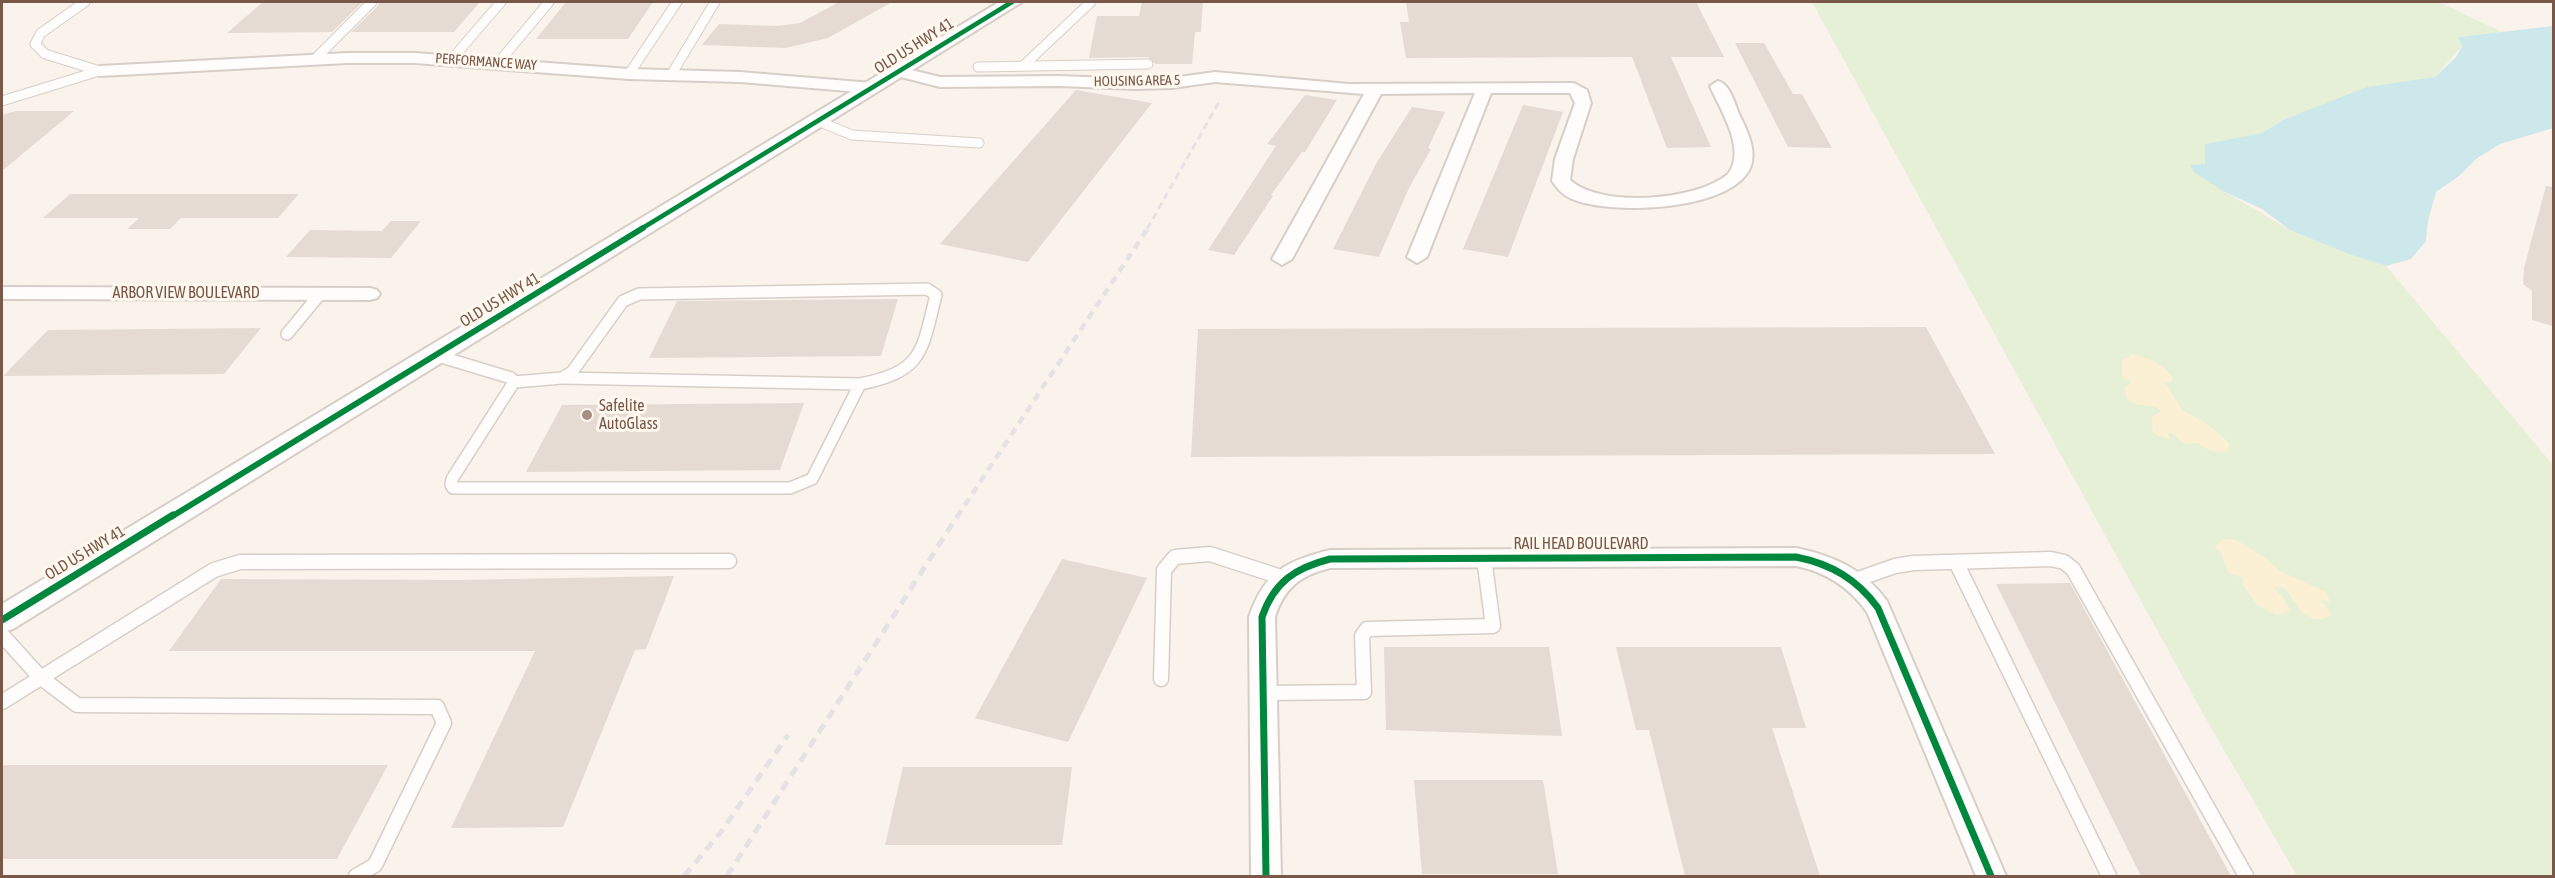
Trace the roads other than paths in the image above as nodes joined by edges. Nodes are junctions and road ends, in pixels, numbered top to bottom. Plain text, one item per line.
1 (85, 2) edge
2 (372, 2) edge
3 (501, 2) edge
4 (549, 2) edge
5 (677, 2) edge
6 (715, 2) edge
7 (1011, 2) edge
8 (1091, 2) edge
9 (452, 59) junction
10 (314, 60) junction
11 (499, 62) junction
12 (1148, 64) dead end
13 (1023, 66) junction
14 (978, 67) dead end
15 (100, 71) junction
16 (899, 72) junction
17 (629, 74) junction
18 (671, 75) junction
19 (1718, 86) dead end
20 (872, 88) junction
21 (1485, 88) junction
22 (1375, 90) junction
23 (2, 101) edge
24 (818, 121) junction
25 (979, 143) dead end
26 (1417, 257) dead end
27 (1282, 259) dead end
28 (2, 293) edge
29 (320, 294) junction
30 (370, 294) dead end
31 (287, 334) dead end
32 (435, 355) junction
33 (562, 378) junction
34 (514, 382) junction
35 (860, 384) junction
36 (1484, 558) junction
37 (729, 561) dead end
38 (1956, 562) junction
39 (1284, 578) junction
40 (1855, 580) junction
41 (2, 620) edge
42 (2, 635) edge
43 (40, 677) junction
44 (1161, 679) dead end
45 (1263, 693) junction
46 (2, 702) edge
47 (356, 876) edge
48 (1266, 876) edge
49 (1990, 876) edge
50 (2109, 876) edge
51 (2246, 876) edge

1 - 15 lane
2 - 10 lane
3 - 9 lane
4 - 11 lane
5 - 17 lane
6 - 18 lane
7 - 16 street, OLD US HWY 41
8 - 13 lane
9 - 10 street, PERFORMANCE WAY
9 - 11 street, PERFORMANCE WAY
10 - 15 street, PERFORMANCE WAY
11 - 17 street, PERFORMANCE WAY
12 - 13 lane
13 - 14 lane
15 - 23 lane
16 - 20 street, OLD US HWY 41
16 - 22 street, HOUSING AREA 5
17 - 18 street, PERFORMANCE WAY
18 - 20 street, PERFORMANCE WAY
19 - 21 street, HOUSING AREA 5
20 - 24 street, OLD US HWY 41
21 - 22 street, HOUSING AREA 5
21 - 26 street
22 - 27 street
24 - 25 lane
24 - 32 street, OLD US HWY 41
28 - 29 street, ARBOR VIEW BOULEVARD
29 - 30 street, ARBOR VIEW BOULEVARD
29 - 31 lane
32 - 34 lane
32 - 41 street, OLD US HWY 41
33 - 34 lane
33 - 35 lane
33 - 35 lane
34 - 35 lane
36 - 39 street, RAIL HEAD BOULEVARD
36 - 40 street, RAIL HEAD BOULEVARD
36 - 45 lane
37 - 43 lane
38 - 40 lane
38 - 50 lane
38 - 51 lane
39 - 44 lane
39 - 45 street, RAIL HEAD BOULEVARD
40 - 49 street, RAIL HEAD BOULEVARD
42 - 43 lane
43 - 46 lane
43 - 47 lane
45 - 48 street, RAIL HEAD BOULEVARD

